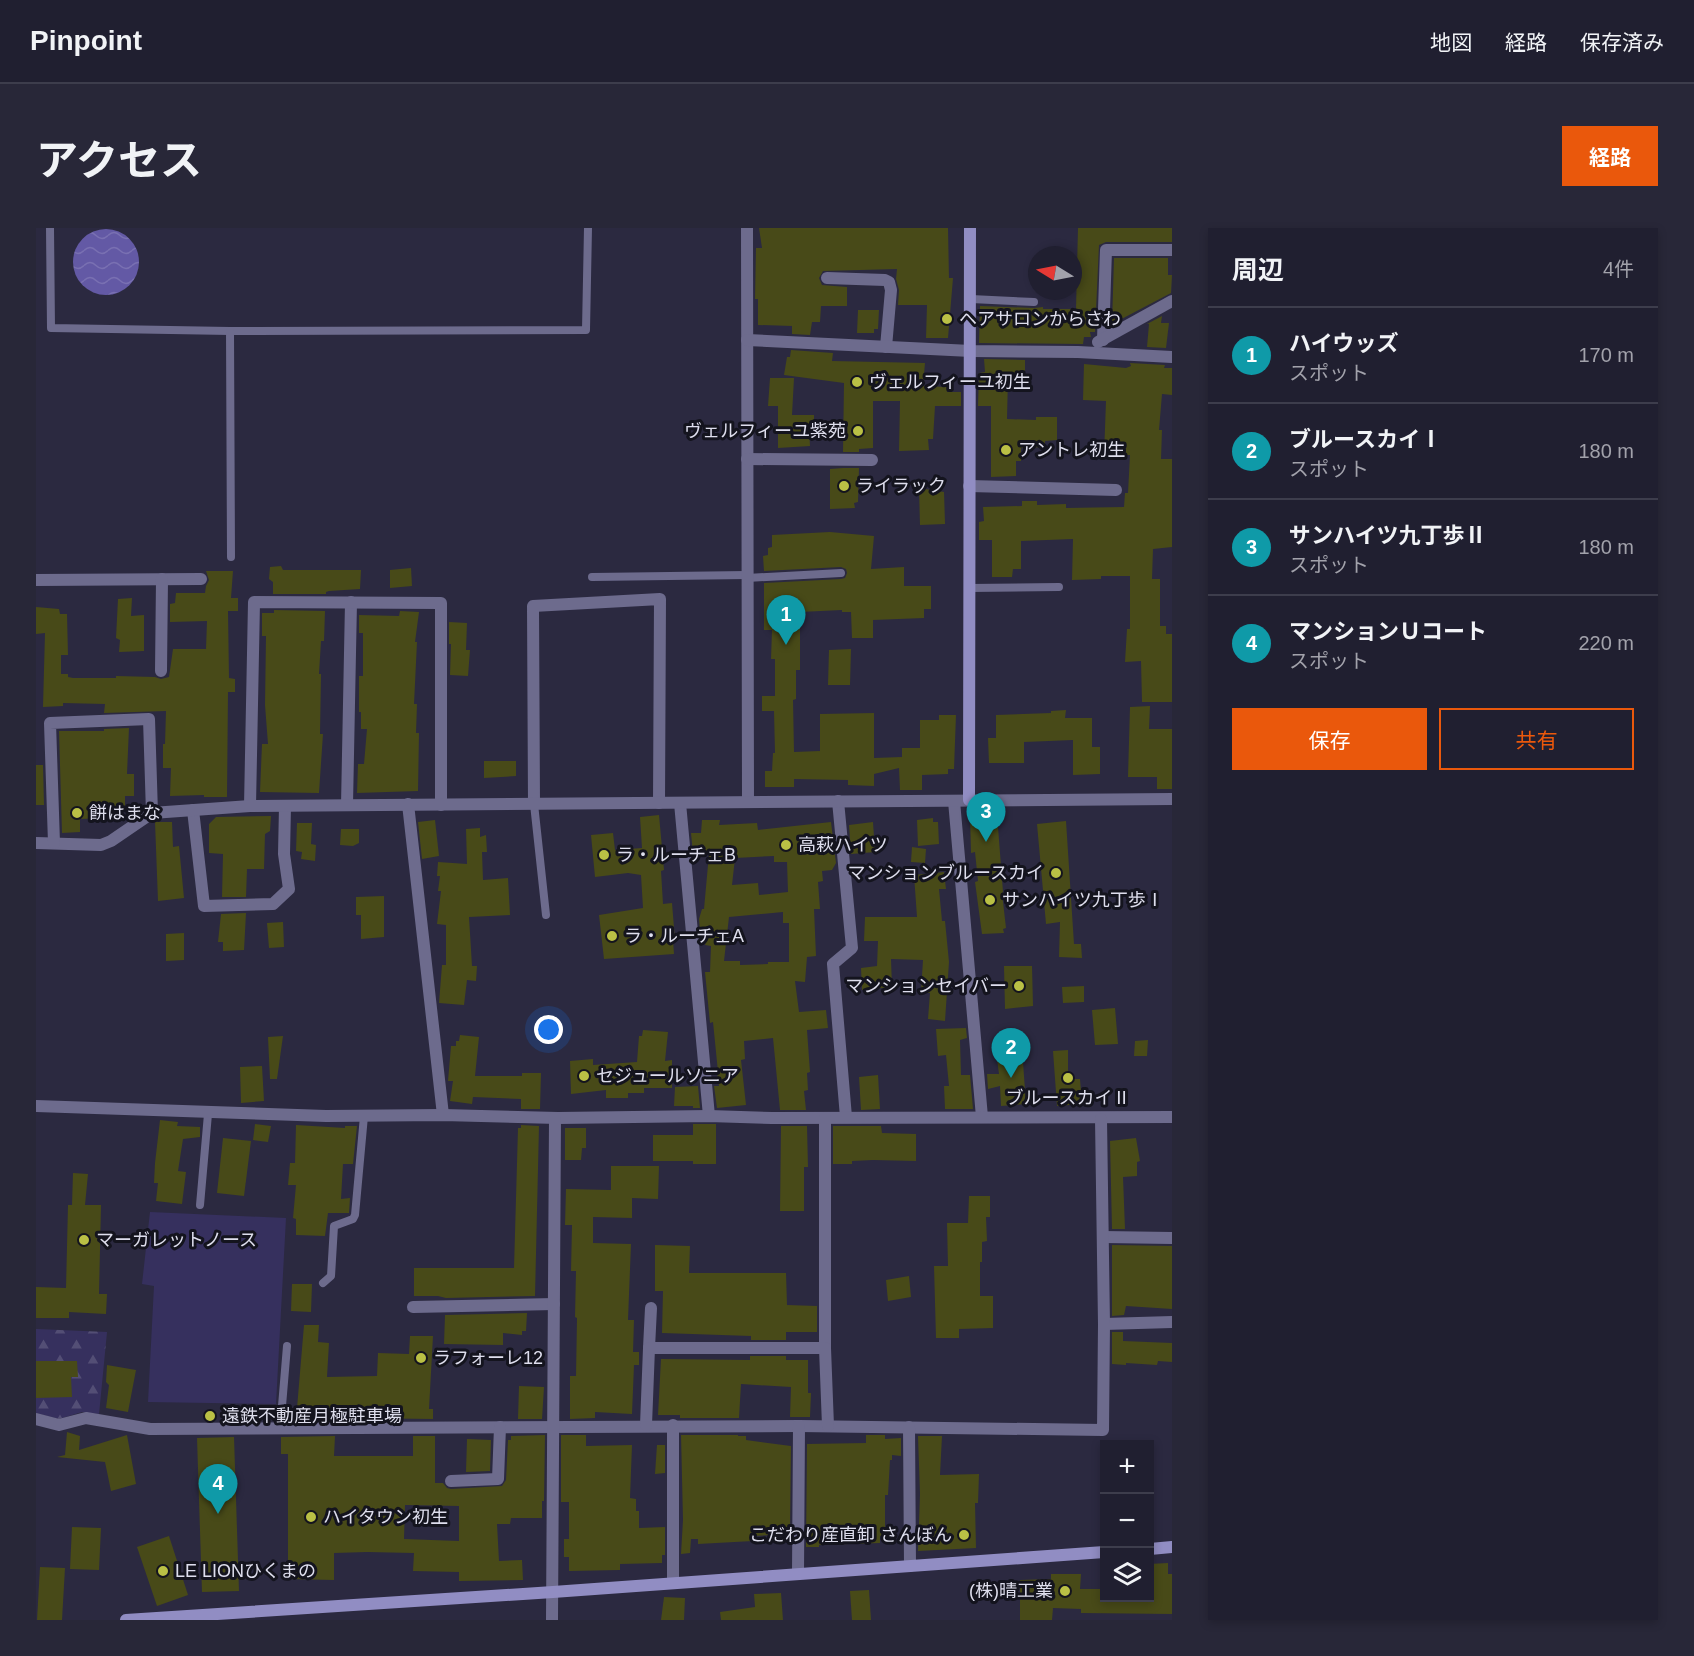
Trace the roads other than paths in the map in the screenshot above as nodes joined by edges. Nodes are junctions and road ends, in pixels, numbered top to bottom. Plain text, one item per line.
1 (50, 228) edge
2 (588, 228) edge
3 (747, 228) edge
4 (970, 228) edge
5 (1172, 250) edge
6 (827, 278) dead end
7 (970, 299) junction
8 (1172, 301) edge
9 (1034, 302) dead end
10 (230, 331) junction
11 (747, 340) junction
12 (1103, 340) junction
13 (886, 347) junction
14 (970, 351) junction
15 (1078, 352) junction
16 (1172, 357) edge
17 (747, 459) junction
18 (872, 460) dead end
19 (969, 486) junction
20 (1116, 490) dead end
21 (231, 557) dead end
22 (841, 573) dead end
23 (747, 576) junction
24 (592, 577) dead end
25 (162, 579) junction
26 (201, 579) dead end
27 (36, 580) edge
28 (1059, 587) dead end
29 (969, 588) junction
30 (351, 602) junction
31 (161, 671) dead end
32 (1172, 799) edge
33 (969, 800) junction
34 (838, 801) junction
35 (954, 801) junction
36 (748, 802) junction
37 (659, 803) junction
38 (680, 803) junction
39 (408, 804) junction
40 (534, 804) junction
41 (347, 805) junction
42 (441, 805) junction
43 (250, 806) junction
44 (285, 806) junction
45 (194, 810) junction
46 (152, 813) junction
47 (36, 843) edge
48 (54, 843) junction
49 (546, 915) dead end
50 (36, 1106) edge
51 (208, 1113) junction
52 (443, 1115) junction
53 (364, 1116) junction
54 (709, 1116) junction
55 (846, 1117) junction
56 (1172, 1117) edge
57 (555, 1118) junction
58 (825, 1118) junction
59 (982, 1118) junction
60 (1101, 1119) junction
61 (200, 1205) dead end
62 (1103, 1237) junction
63 (1172, 1238) edge
64 (323, 1283) dead end
65 (554, 1304) junction
66 (413, 1307) dead end
67 (651, 1308) dead end
68 (1172, 1322) edge
69 (1104, 1324) junction
70 (287, 1346) dead end
71 (649, 1348) junction
72 (825, 1348) junction
73 (36, 1419) edge
74 (646, 1425) junction
75 (673, 1425) junction
76 (799, 1425) junction
77 (828, 1426) junction
78 (500, 1427) junction
79 (554, 1427) junction
80 (909, 1427) junction
81 (277, 1428) junction
82 (451, 1481) dead end
83 (1172, 1547) edge
84 (1154, 1549) edge
85 (1100, 1552) edge
86 (910, 1566) junction
87 (798, 1574) junction
88 (673, 1583) junction
89 (553, 1592) junction
90 (126, 1620) edge
91 (552, 1620) edge

1 - 10 lane
2 - 10 lane
3 - 11 street
4 - 7 street
5 - 12 street
6 - 13 street
7 - 9 lane
7 - 14 street
8 - 12 street
10 - 21 lane
11 - 13 street
11 - 17 street
12 - 15 street
13 - 14 street
14 - 15 street
14 - 19 street
15 - 16 street
17 - 18 street
17 - 23 street
19 - 20 street
19 - 29 street
22 - 23 lane
23 - 24 lane
23 - 36 street
25 - 26 street
25 - 27 street
25 - 31 street
28 - 29 lane
29 - 33 street
30 - 41 street
30 - 42 street
30 - 43 street
32 - 33 street
33 - 35 street
34 - 35 street
34 - 36 street
34 - 55 street
35 - 59 street
36 - 38 street
37 - 38 street
37 - 40 street
37 - 40 street
38 - 54 street
39 - 41 street
39 - 42 street
39 - 52 street
40 - 42 street
40 - 49 lane
41 - 44 street
43 - 44 street
43 - 45 street
44 - 45 street
45 - 46 street
46 - 48 street
46 - 48 street
47 - 48 street
50 - 51 street
51 - 53 street
51 - 61 lane
52 - 53 street
52 - 57 street
53 - 64 lane
54 - 57 street
54 - 58 street
55 - 58 street
55 - 59 street
56 - 60 street
57 - 65 street
58 - 72 street
59 - 60 street
60 - 62 street
62 - 63 street
62 - 69 street
65 - 66 street
65 - 79 street
67 - 71 street
68 - 69 street
69 - 80 street
70 - 81 lane
71 - 72 street
71 - 74 street
72 - 77 street
73 - 81 street
74 - 75 street
74 - 79 street
75 - 76 street
75 - 88 street
76 - 77 street
76 - 87 street
77 - 80 street
78 - 79 street
78 - 81 street
78 - 82 street
79 - 89 street
80 - 86 street
83 - 84 street
85 - 86 street
86 - 87 street
87 - 88 street
88 - 89 street
89 - 90 street
89 - 91 street

